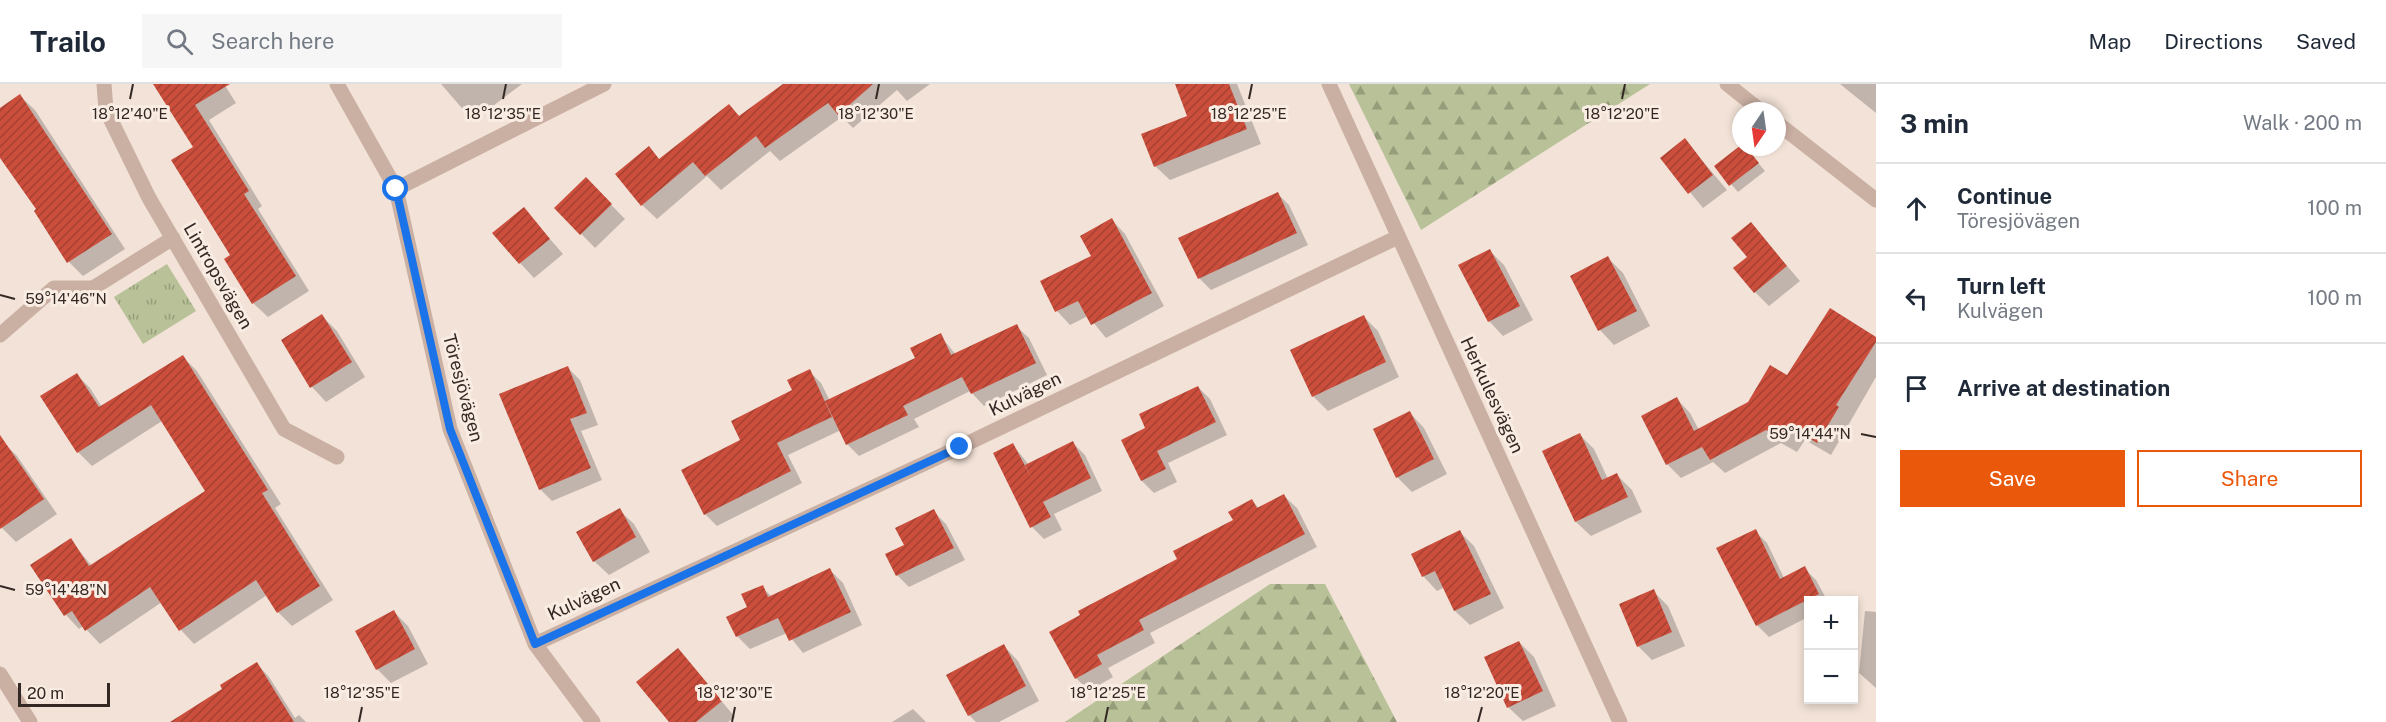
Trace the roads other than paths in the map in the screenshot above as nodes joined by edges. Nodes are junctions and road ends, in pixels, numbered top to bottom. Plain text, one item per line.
1 (104, 84) edge
2 (338, 84) edge
3 (604, 84) edge
4 (1329, 84) edge
5 (1727, 84) edge
6 (1750, 102) edge
7 (1786, 130) edge
8 (396, 189) junction
9 (1876, 200) edge
10 (1398, 237) junction
11 (173, 238) junction
12 (0, 335) edge
13 (337, 457) dead end
14 (535, 644) junction
15 (0, 674) edge
16 (30, 722) edge
17 (593, 722) edge
18 (1620, 722) edge

1 - 11 street, Lintropsvägen
2 - 8 street, Töresjövägen
3 - 8 street
4 - 10 street, Herkulesvägen
5 - 6 street
7 - 9 street
8 - 14 street, Töresjövägen
10 - 14 street, Kulvägen
10 - 18 street, Herkulesvägen
11 - 12 street
11 - 13 street, Lintropsvägen
14 - 17 street, Töresjövägen
15 - 16 street

